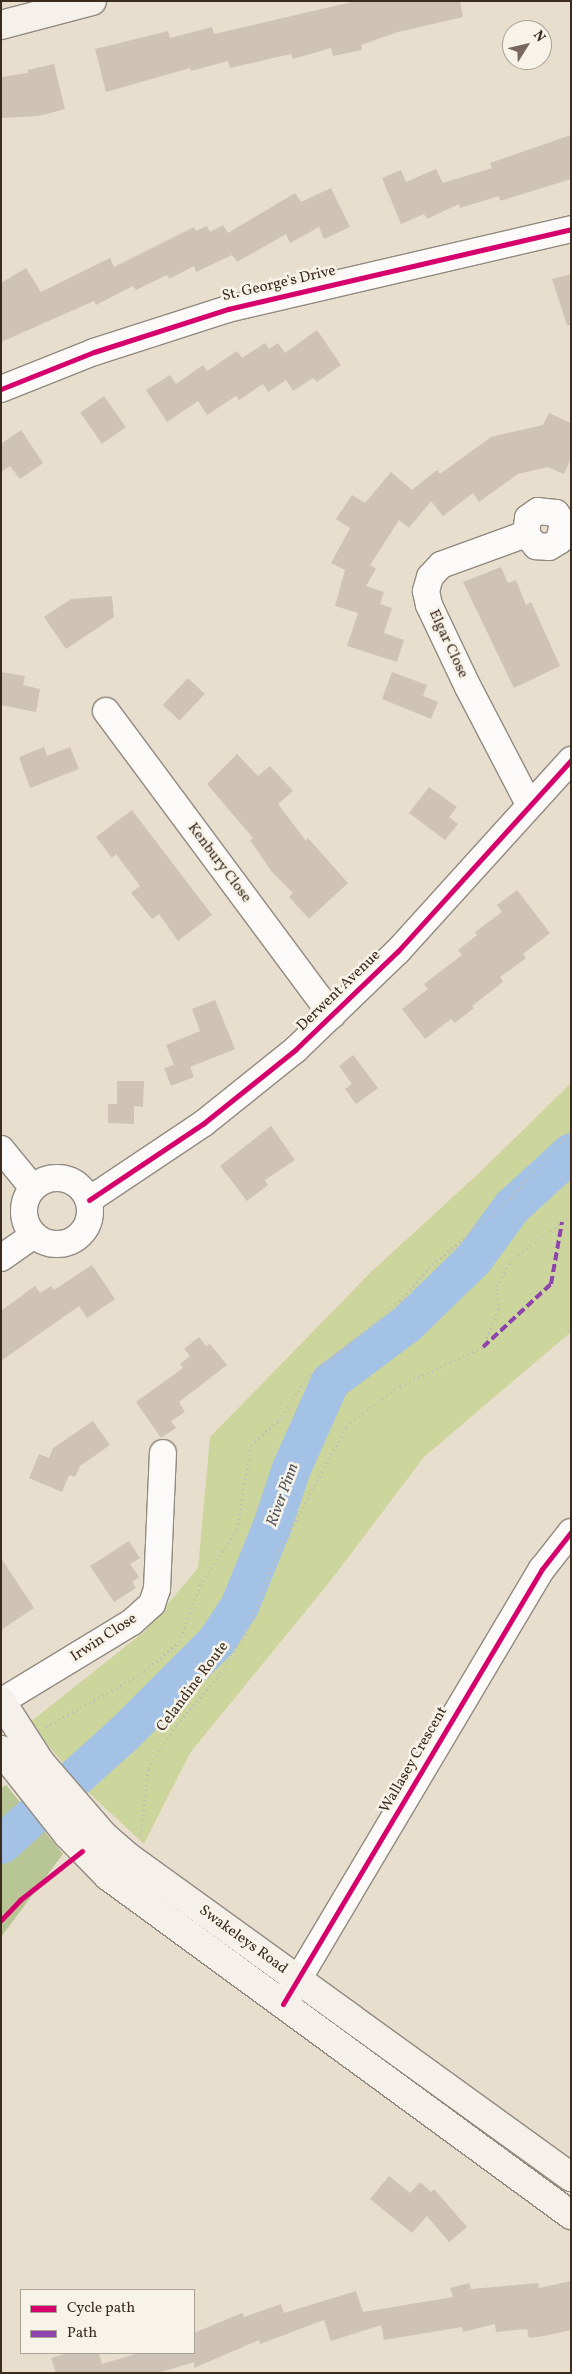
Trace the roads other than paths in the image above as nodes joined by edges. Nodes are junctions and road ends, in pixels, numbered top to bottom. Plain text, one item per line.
1 (92, 1) edge
2 (1, 26) edge
3 (571, 229) edge
4 (1, 389) edge
5 (526, 534) dead end
6 (106, 711) dead end
7 (571, 760) edge
8 (529, 804) junction
9 (332, 1015) junction
10 (1, 1149) edge
11 (33, 1188) junction
12 (89, 1200) junction
13 (34, 1235) junction
14 (1, 1258) edge
15 (163, 1453) dead end
16 (571, 1532) edge
17 (1, 1701) edge
18 (13, 1745) edge
19 (29, 1769) junction
20 (300, 1980) junction
21 (283, 2004) junction
22 (571, 2177) edge
23 (571, 2215) edge

1 - 2 main road
3 - 4 street, St. George's Drive
5 - 8 street, Elgar Close
6 - 9 street, Kenbury Close
7 - 8 street, Derwent Avenue
8 - 9 street, Derwent Avenue
9 - 12 street, Derwent Avenue
10 - 11 street
11 - 12 street
11 - 13 street
12 - 13 street
13 - 14 street
15 - 17 street, Irwin Close
16 - 20 street, Wallasey Crescent
17 - 18 main road, Swakeleys Road
18 - 19 main road, Swakeleys Road
19 - 20 main road, Swakeleys Road
19 - 21 main road, Swakeleys Road
20 - 21 street, Wallasey Crescent
20 - 22 main road, Swakeleys Road
21 - 23 main road, Swakeleys Road

